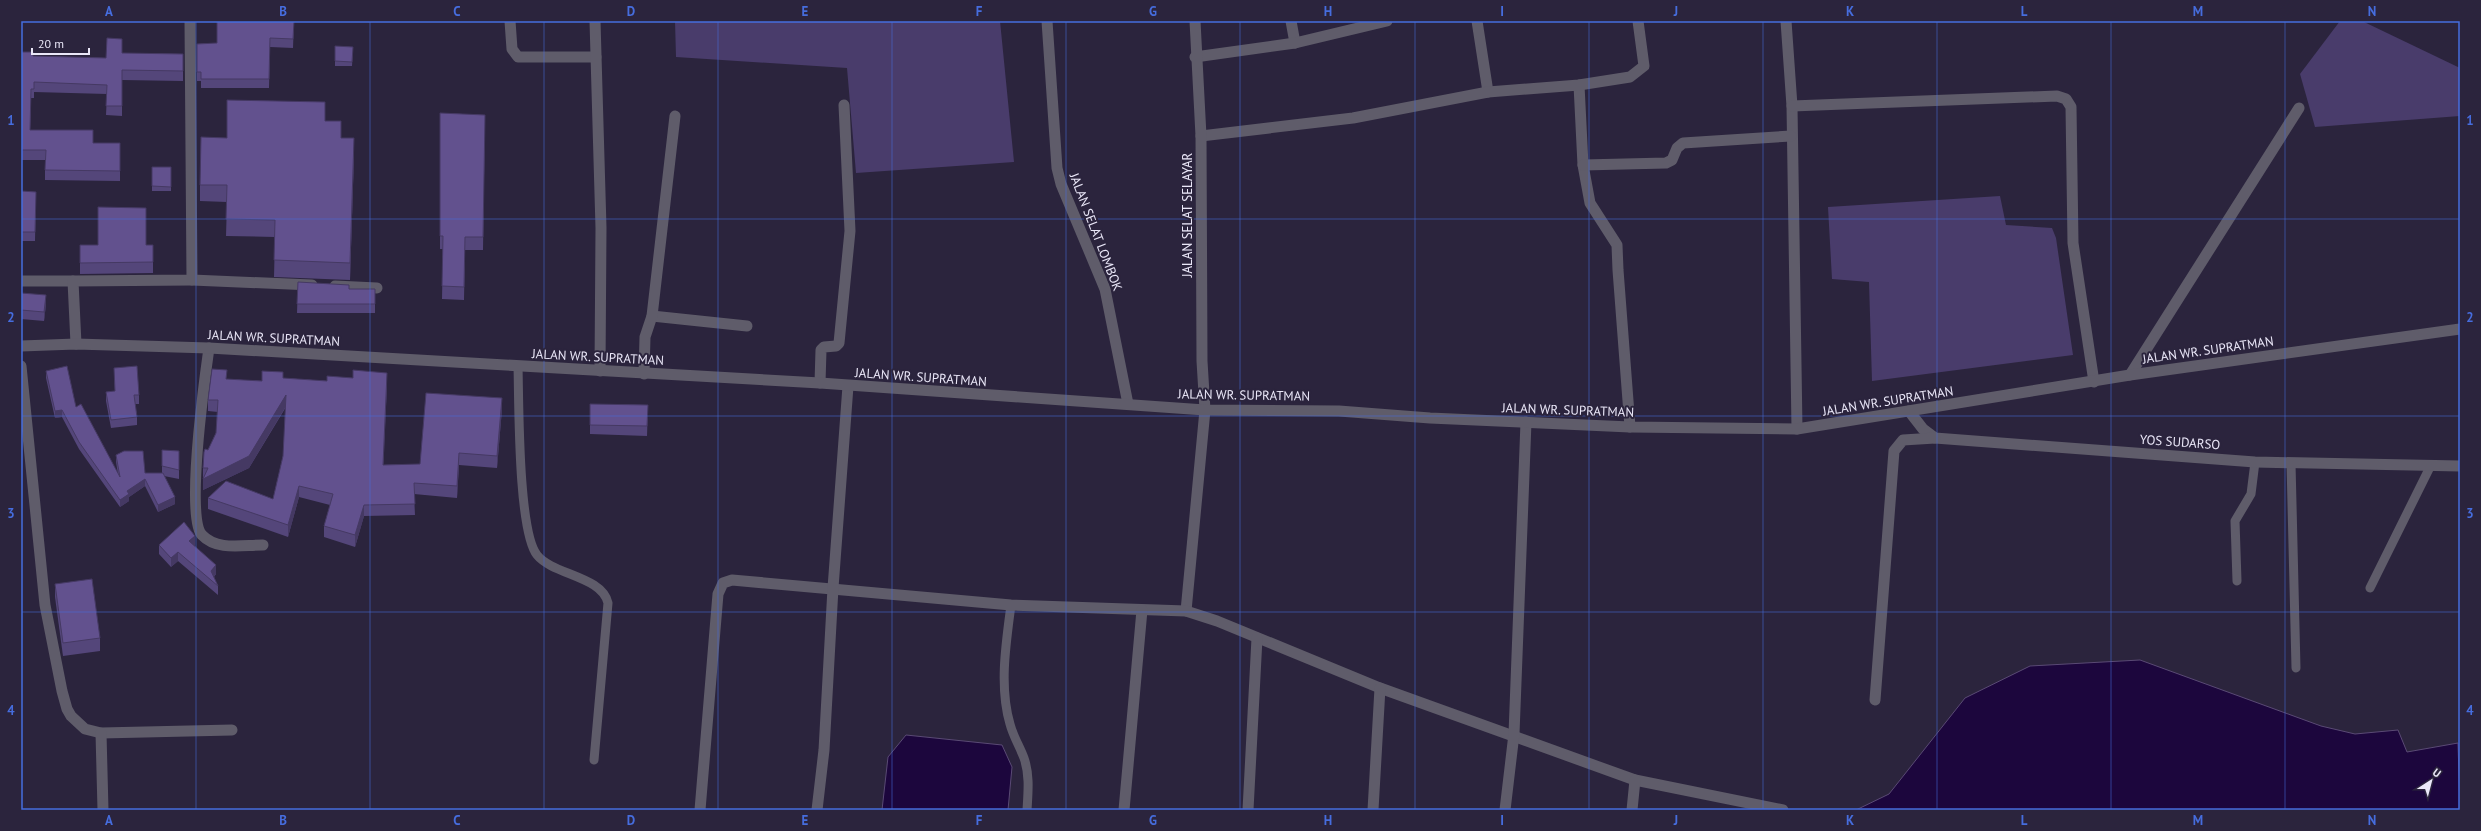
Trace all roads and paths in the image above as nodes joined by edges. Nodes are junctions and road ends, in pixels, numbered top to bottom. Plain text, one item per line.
1 (190, 21) edge
2 (510, 21) edge
3 (595, 21) edge
4 (1047, 21) edge
5 (1195, 21) edge
6 (1291, 21) edge
7 (1387, 21) edge
8 (1477, 21) edge
9 (1638, 21) edge
10 (1786, 21) edge
11 (1295, 44) junction
12 (596, 57) junction
13 (1195, 57) junction
14 (1579, 86) junction
15 (1488, 92) junction
16 (844, 105) dead end
17 (1792, 106) junction
18 (2298, 108) dead end
19 (676, 116) dead end
20 (1201, 136) junction
21 (1791, 136) junction
22 (1583, 165) junction
23 (192, 280) junction
24 (21, 281) edge
25 (73, 281) junction
26 (376, 288) edge
27 (652, 316) junction
28 (747, 326) dead end
29 (2460, 329) edge
30 (76, 344) junction
31 (21, 346) edge
32 (209, 348) junction
33 (21, 366) edge
34 (518, 366) junction
35 (600, 371) junction
36 (644, 374) junction
37 (2130, 375) junction
38 (2094, 382) junction
39 (820, 383) junction
40 (848, 386) junction
41 (1128, 404) junction
42 (1205, 410) junction
43 (1909, 412) junction
44 (1526, 422) junction
45 (1630, 427) junction
46 (1797, 429) junction
47 (1935, 438) junction
48 (2255, 462) junction
49 (2291, 463) junction
50 (2431, 465) junction
51 (2460, 466) edge
52 (263, 545) dead end
53 (2237, 581) dead end
54 (833, 588) junction
55 (2370, 588) dead end
56 (1011, 605) junction
57 (1142, 610) junction
58 (1186, 611) junction
59 (1257, 638) junction
60 (2296, 668) dead end
61 (1380, 688) junction
62 (1875, 700) dead end
63 (232, 730) dead end
64 (101, 733) junction
65 (1514, 734) junction
66 (594, 760) dead end
67 (1635, 780) junction
68 (103, 810) edge
69 (700, 810) edge
70 (817, 810) edge
71 (1027, 810) edge
72 (1124, 810) edge
73 (1248, 810) edge
74 (1373, 810) edge
75 (1505, 810) edge
76 (1632, 810) edge
77 (1783, 810) edge

1 - 23 street
2 - 12 street
3 - 12 street
4 - 41 street, JALAN SELAT LOMBOK
5 - 13 street, JALAN SELAT SELAYAR
6 - 11 street
7 - 11 street
8 - 15 street
9 - 14 street
10 - 17 street
11 - 13 street
12 - 35 street
13 - 20 street, JALAN SELAT SELAYAR
14 - 15 street
14 - 22 street
15 - 20 street
16 - 39 street
17 - 21 street
17 - 38 street
18 - 37 street
19 - 27 street
20 - 42 street, JALAN SELAT SELAYAR
21 - 22 street
21 - 46 street
22 - 45 street
23 - 25 street
23 - 26 street
24 - 25 street
25 - 30 street
27 - 28 street
27 - 36 street
29 - 37 street, JALAN WR. SUPRATMAN
30 - 31 street, JALAN WR. SUPRATMAN
30 - 32 street, JALAN WR. SUPRATMAN
32 - 34 street, JALAN WR. SUPRATMAN
32 - 52 street
33 - 64 street
34 - 35 street, JALAN WR. SUPRATMAN
34 - 66 lane
35 - 36 street, JALAN WR. SUPRATMAN
36 - 39 street, JALAN WR. SUPRATMAN
37 - 38 street, JALAN WR. SUPRATMAN
38 - 43 street, JALAN WR. SUPRATMAN
39 - 40 street, JALAN WR. SUPRATMAN
40 - 41 street, JALAN WR. SUPRATMAN
40 - 54 street
41 - 42 street, JALAN WR. SUPRATMAN
42 - 44 street, JALAN WR. SUPRATMAN
42 - 58 street, JALAN SELAT SELAYAR
43 - 46 street, JALAN WR. SUPRATMAN
43 - 47 street
44 - 45 street, JALAN WR. SUPRATMAN
44 - 65 street
45 - 46 street, JALAN WR. SUPRATMAN
47 - 48 street, YOS SUDARSO
47 - 62 street, YOS SUDARSO
48 - 49 street, YOS SUDARSO
48 - 53 lane
49 - 50 street, YOS SUDARSO
49 - 60 lane
50 - 51 street, YOS SUDARSO
50 - 55 lane
54 - 56 street
54 - 69 street
54 - 70 street
56 - 57 street
56 - 71 lane
57 - 58 street
57 - 72 street
58 - 59 street
59 - 61 street
59 - 73 street
61 - 65 street
61 - 74 street
63 - 64 street
64 - 68 street
65 - 67 street
65 - 75 street
67 - 76 street
67 - 77 street

